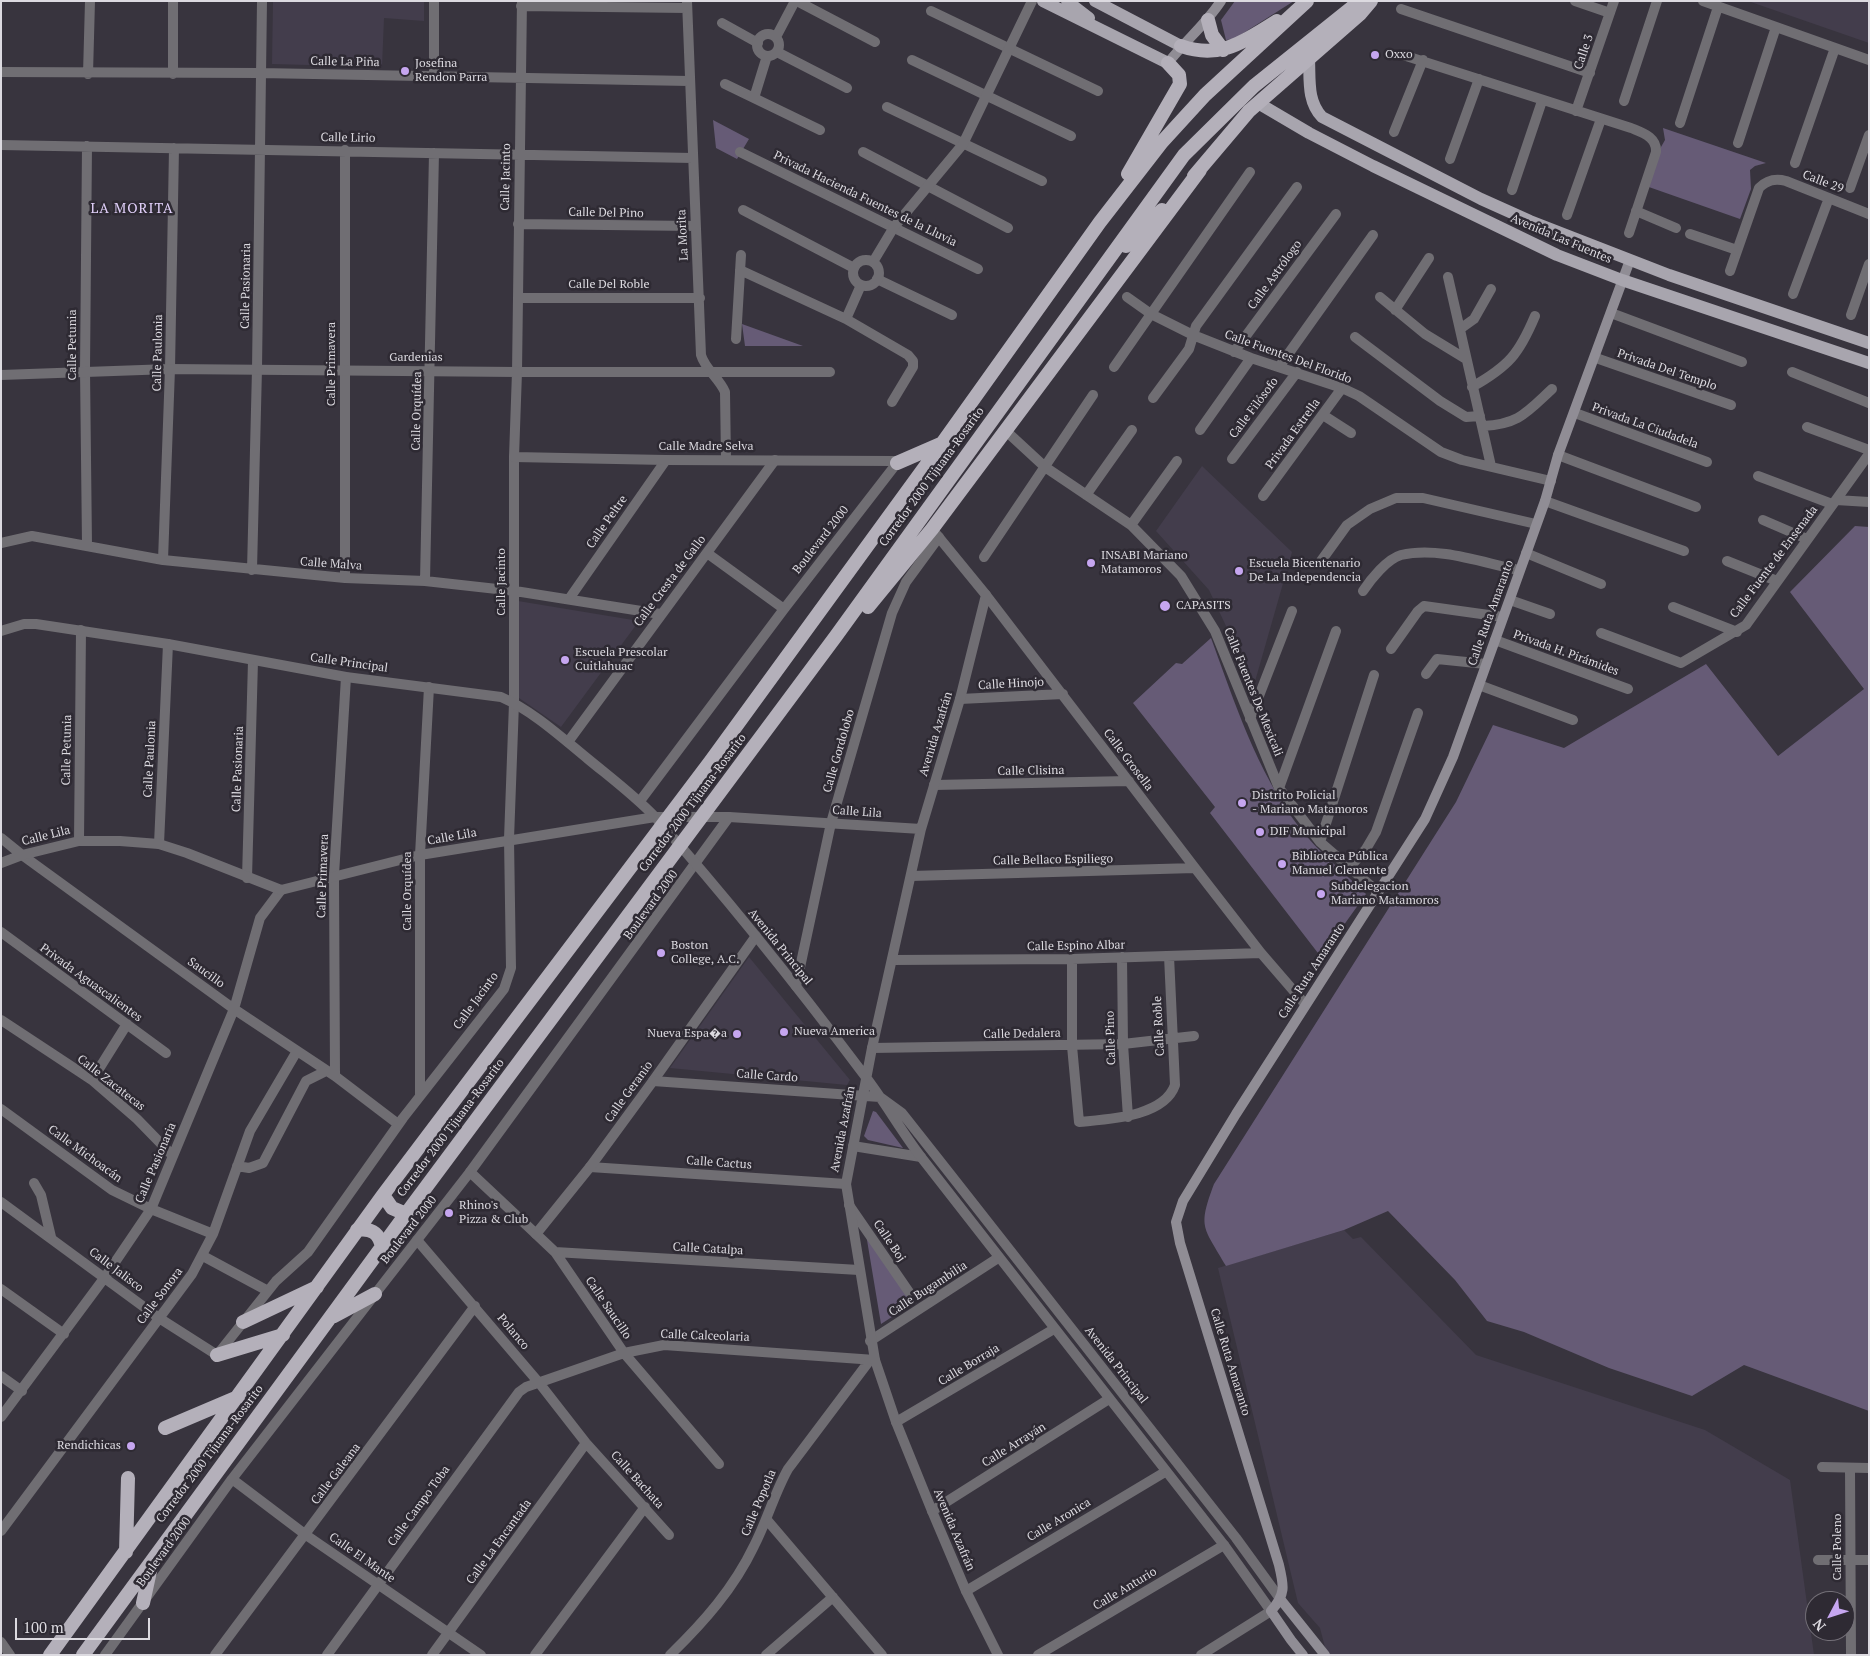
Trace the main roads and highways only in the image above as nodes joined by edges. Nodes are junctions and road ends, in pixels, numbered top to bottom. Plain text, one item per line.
1 (1043, 1) edge
2 (1067, 1) edge
3 (1095, 1) edge
4 (1221, 1) edge
5 (1307, 1) edge
6 (1360, 1) edge
7 (1371, 1) edge
8 (1208, 20) junction
9 (1103, 30) junction
10 (1181, 46) junction
11 (1223, 50) junction
12 (1309, 59) junction
13 (1168, 63) junction
14 (1258, 103) junction
15 (1200, 170) junction
16 (1093, 232) junction
17 (1630, 260) junction
18 (1092, 280) junction
19 (1622, 280) junction
20 (1869, 342) edge
21 (1869, 362) edge
22 (943, 442) junction
23 (897, 463) road end
24 (836, 636) junction
25 (383, 1195) junction
26 (406, 1214) junction
27 (357, 1230) junction
28 (382, 1248) junction
29 (318, 1286) junction
30 (375, 1294) road end
31 (331, 1317) junction
32 (243, 1322) road end
33 (283, 1335) junction
34 (218, 1355) road end
35 (239, 1397) junction
36 (165, 1428) dead end
37 (128, 1478) dead end
38 (126, 1552) junction
39 (154, 1555) junction
40 (1281, 1600) junction
41 (143, 1603) road end
42 (50, 1655) edge
43 (83, 1655) edge
44 (1304, 1655) edge
45 (1326, 1655) edge

1 - 9 main road
2 - 9 main road
3 - 10 main road
4 - 8 main road
5 - 11 highway
5 - 16 highway, Corredor 2000 Tijuana-Rosarito
6 - 18 highway, Corredor 2000 Tijuana-Rosarito
7 - 12 highway
8 - 10 main road
8 - 11 highway
9 - 13 main road
10 - 11 highway
10 - 13 main road
12 - 14 highway
12 - 17 main road, Avenida Las Fuentes
13 - 16 highway
14 - 15 highway
14 - 19 main road, Avenida Las Fuentes
15 - 18 highway
15 - 24 highway
16 - 22 highway, Corredor 2000 Tijuana-Rosarito
17 - 19 main road, Calle Ruta Amaranto
17 - 20 main road, Avenida Las Fuentes
18 - 24 highway, Corredor 2000 Tijuana-Rosarito
19 - 21 main road, Avenida Las Fuentes
19 - 40 main road, Calle Ruta Amaranto
22 - 23 highway
22 - 25 highway, Corredor 2000 Tijuana-Rosarito
24 - 26 highway, Corredor 2000 Tijuana-Rosarito
25 - 26 highway
25 - 27 highway, Corredor 2000 Tijuana-Rosarito
26 - 28 highway, Corredor 2000 Tijuana-Rosarito
27 - 28 highway
27 - 29 highway, Corredor 2000 Tijuana-Rosarito
28 - 31 highway, Corredor 2000 Tijuana-Rosarito
29 - 32 highway
29 - 33 highway, Corredor 2000 Tijuana-Rosarito
30 - 31 highway
31 - 39 highway, Corredor 2000 Tijuana-Rosarito
33 - 34 highway
33 - 35 highway, Corredor 2000 Tijuana-Rosarito
35 - 36 highway
35 - 38 highway, Corredor 2000 Tijuana-Rosarito
37 - 38 highway
38 - 42 highway, Corredor 2000 Tijuana-Rosarito
39 - 41 highway
39 - 43 highway, Corredor 2000 Tijuana-Rosarito
40 - 44 main road, Avenida Principal
40 - 45 main road, Avenida Principal

